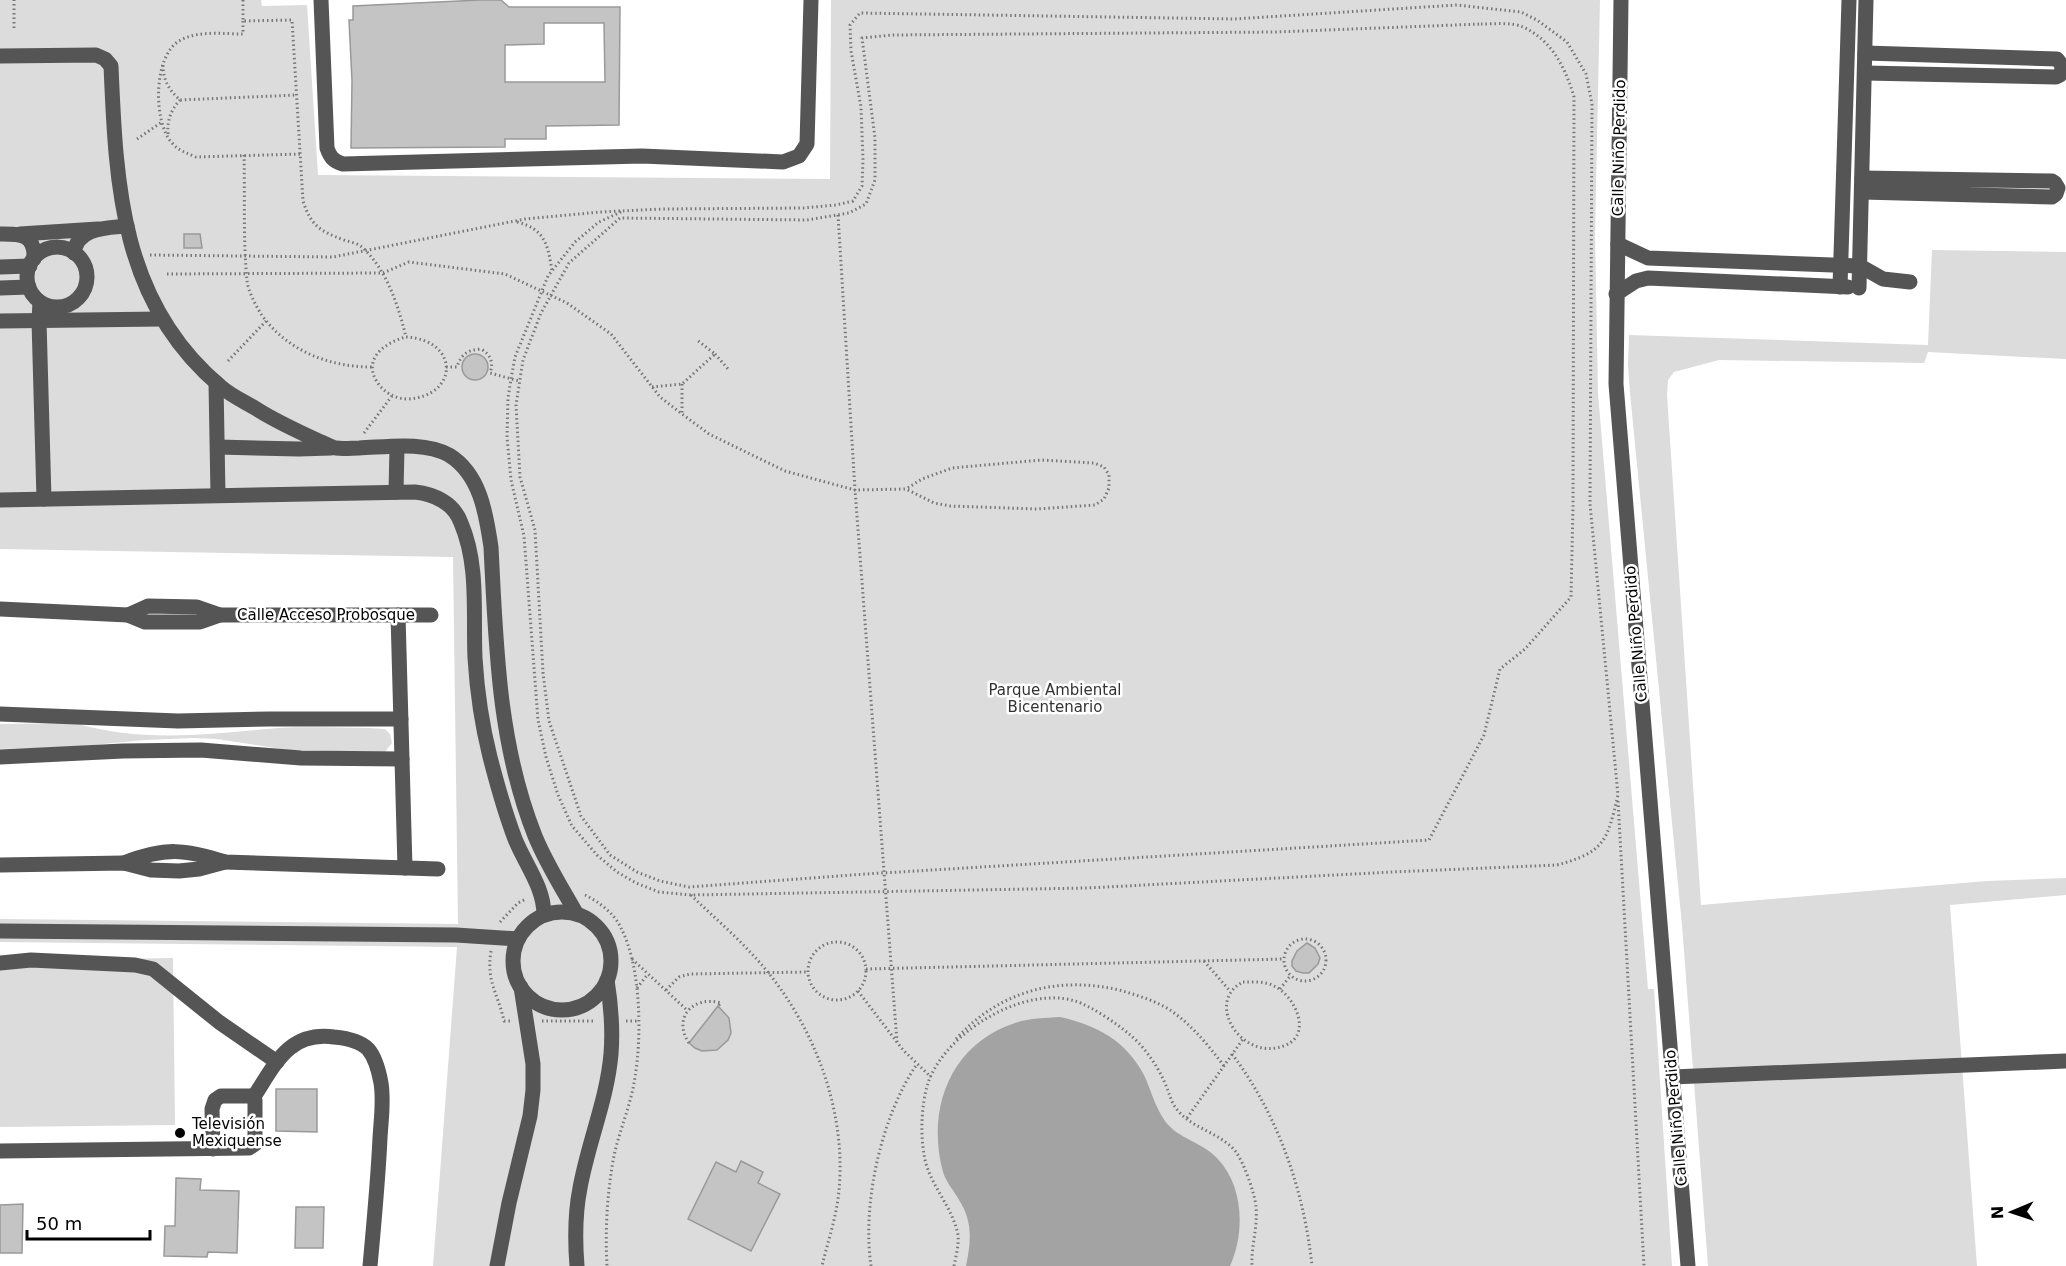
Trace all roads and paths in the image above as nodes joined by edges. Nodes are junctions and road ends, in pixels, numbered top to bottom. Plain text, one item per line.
1 (14, 0) edge
2 (321, 0) edge
3 (811, 0) edge
4 (1621, 0) edge
5 (1849, 0) edge
6 (1866, 0) edge
7 (243, 21) dead end
8 (14, 28) dead end
9 (1865, 53) junction
10 (0, 56) edge
11 (164, 61) junction
12 (1865, 73) junction
13 (297, 95) dead end
14 (180, 100) junction
15 (162, 122) junction
16 (1845, 122) junction
17 (1863, 124) junction
18 (168, 137) junction
19 (137, 139) dead end
20 (300, 154) dead end
21 (244, 155) junction
22 (1862, 185) junction
23 (623, 211) junction
24 (838, 215) junction
25 (514, 221) junction
26 (127, 226) junction
27 (98, 228) junction
28 (0, 234) edge
29 (20, 234) junction
30 (1618, 244) junction
31 (74, 253) junction
32 (134, 255) junction
33 (246, 256) junction
34 (1668, 258) junction
35 (32, 262) junction
36 (1841, 265) junction
37 (1860, 266) junction
38 (0, 267) edge
39 (552, 271) junction
40 (167, 274) dead end
41 (247, 274) junction
42 (1668, 279) junction
43 (1883, 279) junction
44 (1910, 282) dead end
45 (29, 287) junction
46 (1840, 287) junction
47 (0, 288) edge
48 (1860, 288) junction
49 (542, 291) junction
50 (1616, 294) junction
51 (551, 295) junction
52 (76, 301) junction
53 (40, 302) junction
54 (162, 319) junction
55 (93, 320) junction
56 (266, 320) junction
57 (0, 321) edge
58 (39, 321) junction
59 (697, 340) dead end
60 (715, 354) junction
61 (228, 361) dead end
62 (446, 367) junction
63 (372, 368) junction
64 (729, 370) dead end
65 (511, 379) junction
66 (519, 381) junction
67 (216, 382) junction
68 (682, 384) junction
69 (652, 387) junction
70 (392, 396) junction
71 (682, 414) junction
72 (218, 447) junction
73 (397, 447) junction
74 (337, 448) junction
75 (353, 448) junction
76 (906, 489) junction
77 (855, 490) junction
78 (396, 492) junction
79 (218, 495) junction
80 (44, 499) junction
81 (0, 500) edge
82 (0, 609) edge
83 (398, 615) junction
84 (431, 615) dead end
85 (0, 714) edge
86 (401, 719) junction
87 (0, 757) edge
88 (402, 759) junction
89 (1618, 795) junction
90 (0, 865) edge
91 (405, 868) junction
92 (438, 869) dead end
93 (884, 873) junction
94 (563, 890) junction
95 (886, 891) junction
96 (541, 892) junction
97 (691, 895) junction
98 (576, 913) junction
99 (544, 915) junction
100 (0, 931) edge
101 (492, 938) junction
102 (518, 939) junction
103 (630, 957) junction
104 (1284, 959) junction
105 (1204, 961) junction
106 (0, 963) edge
107 (891, 968) junction
108 (866, 969) junction
109 (768, 972) junction
110 (807, 972) junction
111 (648, 974) junction
112 (1291, 975) junction
113 (607, 980) junction
114 (521, 987) junction
115 (637, 988) junction
116 (1280, 989) junction
117 (666, 990) junction
118 (858, 991) junction
119 (1230, 992) junction
120 (718, 1006) dead end
121 (688, 1011) junction
122 (612, 1021) junction
123 (639, 1021) junction
124 (527, 1022) junction
125 (1243, 1039) junction
126 (897, 1042) junction
127 (689, 1043) dead end
128 (1232, 1054) junction
129 (941, 1057) junction
130 (2066, 1061) edge
131 (277, 1062) junction
132 (917, 1064) junction
133 (1224, 1066) junction
134 (931, 1077) junction
135 (1672, 1077) junction
136 (253, 1098) junction
137 (1187, 1118) junction
138 (213, 1149) junction
139 (0, 1151) edge
140 (370, 1266) edge
141 (497, 1266) edge
142 (577, 1266) edge
143 (607, 1266) edge
144 (822, 1266) edge
145 (871, 1266) edge
146 (954, 1266) edge
147 (1252, 1266) edge
148 (1312, 1266) edge
149 (1644, 1266) edge
150 (1688, 1266) edge

1 - 8 path
2 - 3 street
4 - 30 street, Calle Niño Perdido
5 - 16 street
6 - 9 street
7 - 11 path
9 - 12 street
9 - 12 street
10 - 26 street
11 - 14 path
11 - 15 path
12 - 17 street
13 - 14 path
14 - 18 path
15 - 18 path
15 - 19 path
16 - 17 street
16 - 36 street
17 - 22 street
18 - 21 path
20 - 21 path
21 - 33 path
22 - 22 street
22 - 37 street
23 - 25 path
23 - 39 path
23 - 89 path
24 - 51 path
24 - 77 path
24 - 93 path
25 - 33 path
25 - 39 path
26 - 27 street
26 - 32 street
27 - 29 street
27 - 31 street
28 - 29 street
29 - 35 street
30 - 34 street
30 - 50 street, Calle Niño Perdido
31 - 35 street
31 - 52 street
32 - 33 path
32 - 54 street
33 - 41 path
34 - 36 street
34 - 42 street
35 - 38 street
35 - 45 street
36 - 37 street
36 - 46 street
37 - 43 street
37 - 48 street
39 - 49 path
40 - 41 path
41 - 49 path
41 - 56 path
42 - 46 street
42 - 50 street
43 - 44 street
43 - 48 street
45 - 47 street
45 - 53 street
46 - 48 street
49 - 51 path
49 - 65 path
50 - 135 street, Calle Niño Perdido
51 - 66 path
51 - 69 path
52 - 53 street
52 - 55 street
53 - 58 street
54 - 55 street
54 - 67 street
55 - 58 street
56 - 61 path
56 - 63 path
57 - 58 street
58 - 80 street
59 - 60 path
60 - 64 path
60 - 68 path
62 - 63 path
62 - 65 path
62 - 70 path
63 - 70 path
65 - 66 path
65 - 97 path
66 - 93 path
67 - 72 street
67 - 74 street
68 - 69 path
68 - 71 path
69 - 71 path
70 - 75 path
71 - 77 path
72 - 74 street
72 - 79 street
73 - 75 street
73 - 78 street
73 - 94 street
74 - 75 street
76 - 76 path
76 - 77 path
77 - 93 path
78 - 79 street
78 - 96 street
79 - 80 street
80 - 81 street
82 - 83 street, Calle Acceso Probosque
83 - 84 street, Calle Acceso Probosque
83 - 86 street
85 - 86 street
86 - 88 street
87 - 88 street
88 - 91 street
89 - 95 path
89 - 149 path
90 - 91 street
91 - 92 street
93 - 95 path
94 - 98 street
94 - 103 path
95 - 97 path
95 - 107 path
96 - 99 street
96 - 101 path
97 - 109 path
98 - 99 street
98 - 113 street
99 - 102 street
100 - 101 street
101 - 102 street
101 - 124 path
102 - 114 street
103 - 111 path
103 - 115 path
104 - 105 path
104 - 112 path
104 - 112 path
105 - 107 path
105 - 119 path
106 - 131 street
107 - 108 path
107 - 126 path
108 - 110 path
108 - 118 path
109 - 110 path
109 - 117 path
109 - 144 path
110 - 118 path
111 - 115 path
111 - 117 path
112 - 116 path
113 - 114 street
113 - 122 street
114 - 124 street
115 - 123 path
116 - 119 path
116 - 125 path
117 - 121 path
118 - 126 path
119 - 125 path
120 - 121 path
121 - 127 path
122 - 123 path
122 - 124 path
122 - 142 street
123 - 143 path
124 - 141 street
125 - 128 path
126 - 132 path
128 - 133 path
128 - 148 path
129 - 133 path
129 - 134 path
129 - 137 path
130 - 135 street
131 - 136 street
131 - 140 street
132 - 134 path
132 - 145 path
133 - 137 path
134 - 146 path
135 - 150 street, Calle Niño Perdido
136 - 138 street
136 - 138 street
137 - 147 path
138 - 139 street

